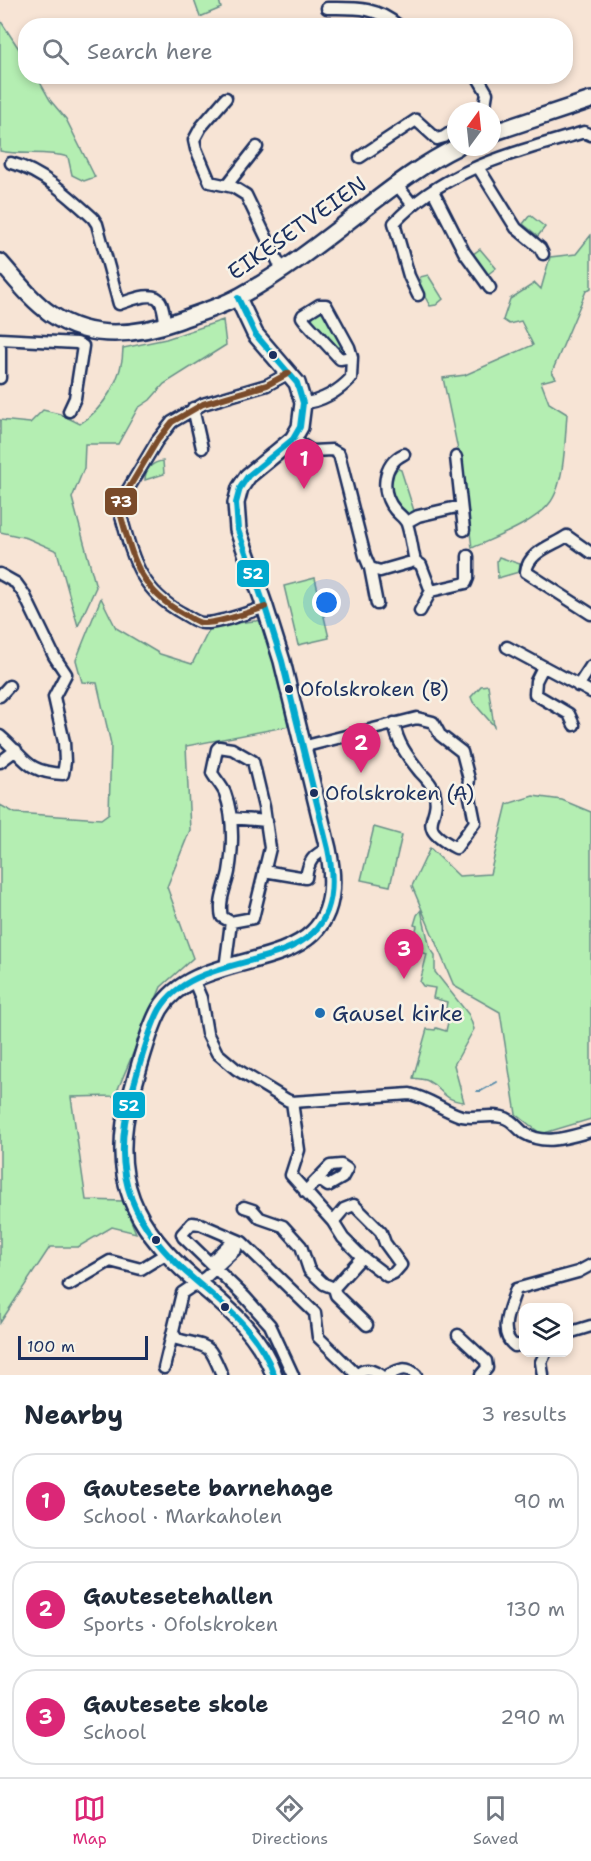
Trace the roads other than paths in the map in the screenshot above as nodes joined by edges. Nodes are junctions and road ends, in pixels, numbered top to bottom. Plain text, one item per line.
1 (327, 8) dead end
2 (390, 18) edge
3 (482, 84) edge
4 (226, 98) dead end
5 (591, 100) edge
6 (486, 102) edge
7 (501, 130) edge
8 (447, 135) edge
9 (591, 135) edge
10 (257, 147) dead end
11 (447, 152) edge
12 (360, 157) dead end
13 (11, 163) dead end
14 (478, 167) junction
15 (396, 184) junction
16 (227, 185) junction
17 (433, 191) junction
18 (412, 204) junction
19 (543, 254) dead end
20 (0, 262) edge
21 (282, 270) junction
22 (490, 288) dead end
23 (418, 295) dead end
24 (238, 298) junction
25 (166, 325) junction
26 (0, 339) edge
27 (0, 348) edge
28 (352, 357) junction
29 (289, 373) junction
30 (0, 378) edge
31 (303, 403) junction
32 (193, 408) junction
33 (69, 411) dead end
34 (292, 439) junction
35 (202, 448) dead end
36 (404, 454) dead end
37 (456, 457) dead end
38 (460, 506) junction
39 (407, 522) junction
40 (464, 530) dead end
41 (591, 553) edge
42 (468, 556) dead end
43 (415, 561) junction
44 (370, 568) junction
45 (0, 574) edge
46 (431, 591) junction
47 (377, 604) dead end
48 (266, 607) junction
49 (420, 611) dead end
50 (591, 614) edge
51 (507, 647) dead end
52 (591, 666) edge
53 (543, 667) junction
54 (9, 686) dead end
55 (578, 686) junction
56 (591, 692) edge
57 (0, 696) edge
58 (394, 723) junction
59 (574, 725) dead end
60 (0, 736) edge
61 (302, 747) junction
62 (16, 750) junction
63 (0, 762) edge
64 (231, 818) junction
65 (267, 821) junction
66 (328, 849) junction
67 (264, 871) junction
68 (231, 922) junction
69 (228, 968) junction
70 (193, 979) junction
71 (292, 1102) junction
72 (591, 1131) edge
73 (318, 1179) dead end
74 (305, 1192) junction
75 (244, 1207) dead end
76 (333, 1222) junction
77 (235, 1247) dead end
78 (167, 1253) junction
79 (362, 1257) junction
80 (591, 1265) edge
81 (213, 1266) junction
82 (198, 1283) junction
83 (69, 1285) dead end
84 (334, 1288) junction
85 (367, 1325) dead end
86 (591, 1326) edge
87 (573, 1331) edge
88 (173, 1333) junction
89 (458, 1335) dead end
90 (519, 1345) edge
91 (544, 1357) edge
92 (164, 1368) dead end
93 (222, 1375) edge
94 (274, 1375) edge
95 (293, 1375) edge
96 (357, 1375) edge
97 (380, 1375) edge
98 (389, 1375) edge
99 (416, 1375) edge
100 (481, 1375) edge
101 (543, 1375) edge

1 - 2 street
3 - 6 street
4 - 16 street
5 - 7 street
8 - 12 street
9 - 14 street
10 - 16 street
11 - 15 street, EIKESETVEIEN
13 - 25 street
14 - 17 street
14 - 19 street
15 - 18 street
15 - 21 street, EIKESETVEIEN
16 - 21 street
17 - 18 street
17 - 22 street
18 - 23 street
20 - 25 street, EIKESETVEIEN
21 - 24 street, EIKESETVEIEN
24 - 25 street, EIKESETVEIEN
24 - 29 street
26 - 33 street
27 - 30 street
28 - 28 street
28 - 31 street
29 - 31 street
29 - 32 street
31 - 34 street
32 - 35 street
32 - 48 street
34 - 44 street
34 - 48 street
36 - 39 street
37 - 38 street
38 - 39 street
38 - 40 street
39 - 43 street
41 - 50 street
42 - 46 street
43 - 44 street
43 - 46 street
44 - 47 street
45 - 62 street
46 - 49 street
48 - 61 street
51 - 53 street
52 - 55 street
53 - 55 street
53 - 59 street
54 - 57 street
55 - 56 street
58 - 58 street
58 - 61 street
60 - 62 street
61 - 66 street
62 - 63 street
64 - 65 street
64 - 65 street
64 - 68 street
65 - 67 street
66 - 67 street
66 - 69 street
67 - 68 street
68 - 69 street
69 - 70 street
70 - 71 street
70 - 78 street
71 - 72 street
71 - 74 street
73 - 74 street
74 - 76 street
75 - 84 street
76 - 79 street
76 - 79 street
77 - 81 street
78 - 82 street
78 - 83 street
79 - 84 street
80 - 90 street
81 - 82 street
81 - 95 street
81 - 96 street
82 - 88 street
82 - 94 street
84 - 85 street
86 - 87 street
88 - 92 street
88 - 93 street
89 - 100 street
91 - 101 street
96 - 97 street
98 - 99 street

